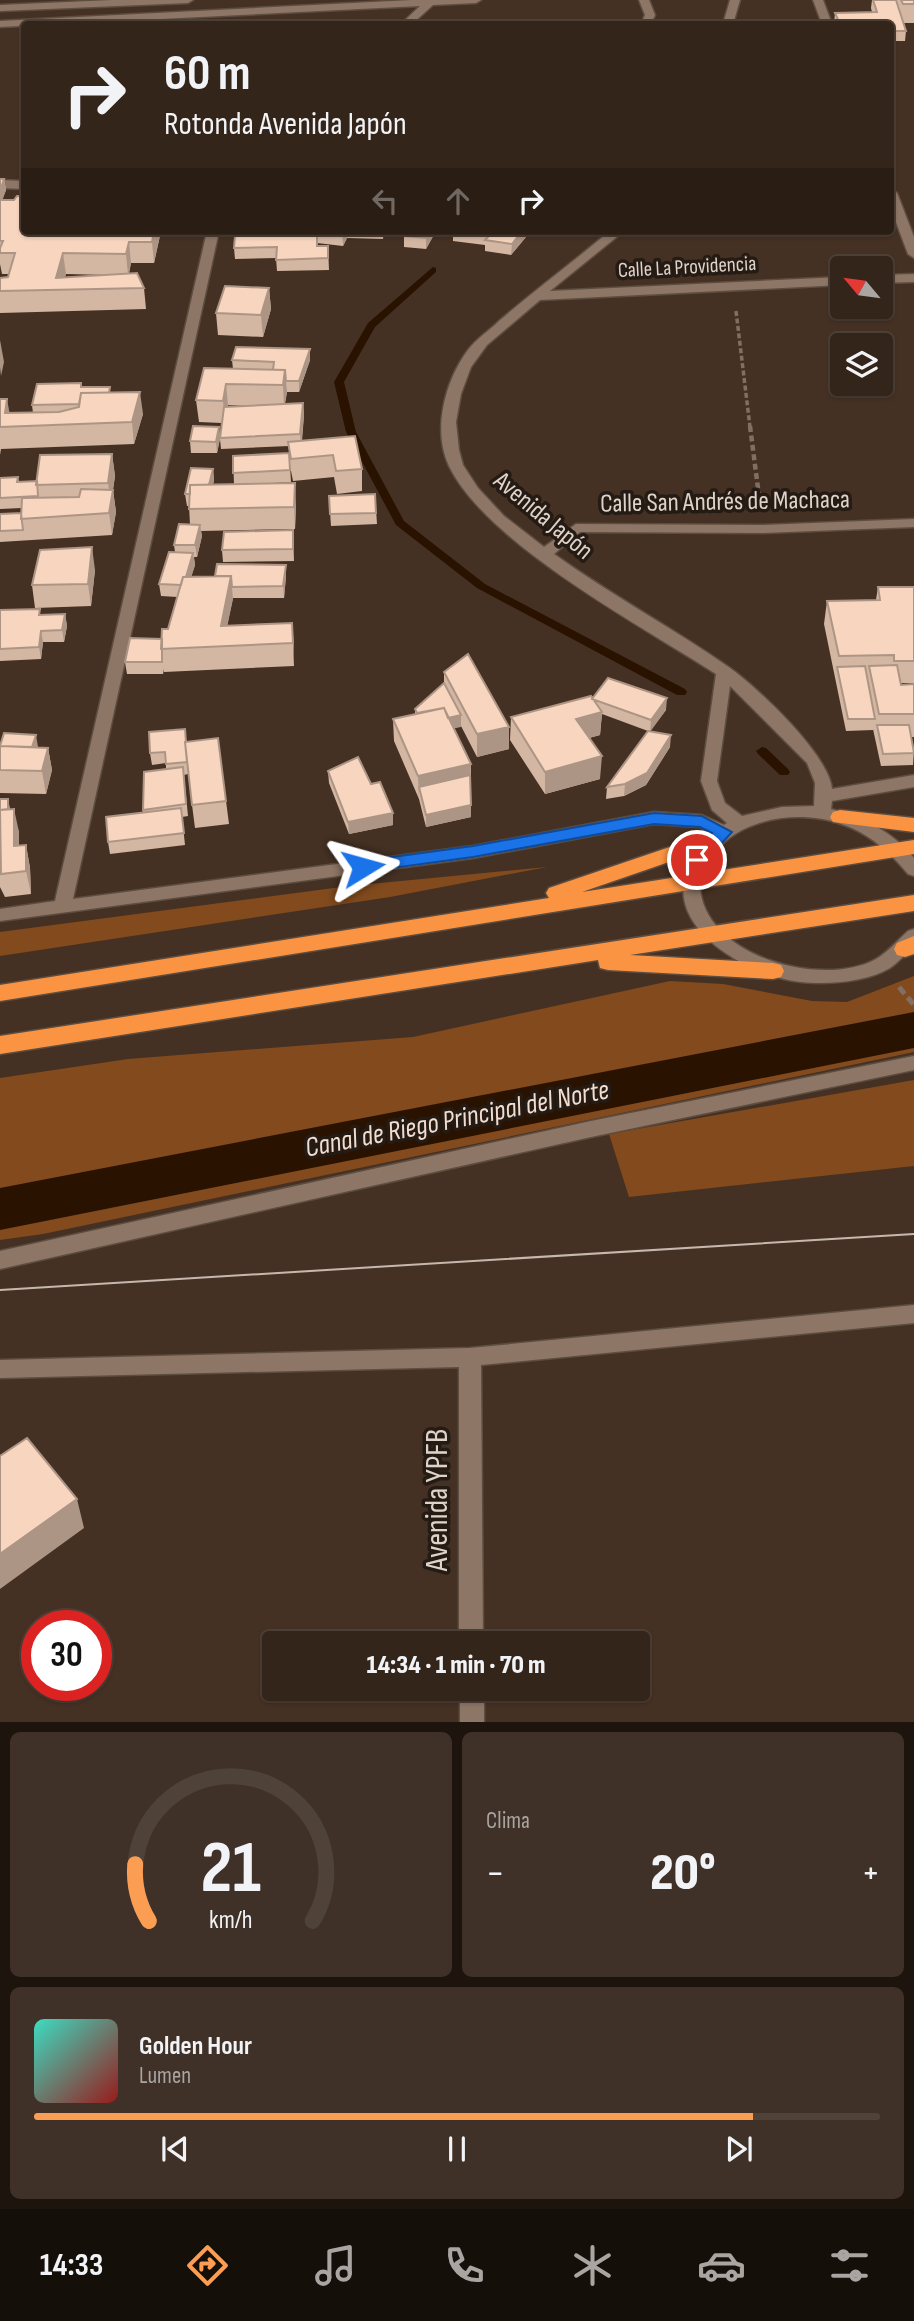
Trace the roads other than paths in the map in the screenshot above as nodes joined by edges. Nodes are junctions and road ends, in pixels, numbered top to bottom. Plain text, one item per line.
1 (188, 0) edge
2 (476, 0) edge
3 (645, 0) edge
4 (735, 0) edge
5 (818, 0) edge
6 (432, 1) edge
7 (0, 8) edge
8 (56, 21) edge
9 (409, 21) edge
10 (647, 21) edge
11 (729, 21) edge
12 (826, 21) edge
13 (21, 23) edge
14 (0, 24) edge
15 (0, 184) edge
16 (21, 185) edge
17 (894, 201) edge
18 (212, 235) edge
19 (613, 235) edge
20 (914, 254) edge
21 (914, 278) edge
22 (893, 279) edge
23 (830, 282) edge
24 (534, 296) junction
25 (914, 523) edge
26 (545, 554) junction
27 (724, 672) junction
28 (914, 781) edge
29 (829, 809) junction
30 (914, 825) edge
31 (726, 831) junction
32 (906, 848) edge
33 (914, 870) edge
34 (690, 882) junction
35 (914, 903) edge
36 (62, 908) junction
37 (502, 911) junction
38 (0, 915) edge
39 (713, 935) junction
40 (911, 943) edge
41 (568, 959) junction
42 (773, 971) junction
43 (0, 993) edge
44 (0, 1045) edge
45 (914, 1063) edge
46 (0, 1260) edge
47 (914, 1314) edge
48 (470, 1357) junction
49 (0, 1369) edge
50 (471, 1631) edge
51 (472, 1701) edge
52 (472, 1722) edge

1 - 7 street
2 - 6 street
3 - 10 street
4 - 11 street
5 - 12 street
6 - 8 street
6 - 9 street
13 - 14 street
15 - 16 street
17 - 20 street
18 - 36 street
19 - 24 street, Avenida Japón
21 - 22 street
23 - 24 street, Calle La Providencia
24 - 26 street, Avenida Japón
25 - 26 street, Calle San Andrés de Machaca
26 - 27 street, Avenida Japón
27 - 29 street, Avenida Japón
27 - 31 street
28 - 29 street
29 - 30 highway
29 - 31 street
29 - 32 street
31 - 34 street
31 - 36 street
31 - 37 highway
32 - 33 street
32 - 34 highway
34 - 37 highway
34 - 39 street
35 - 39 highway
36 - 38 street
37 - 43 highway
39 - 41 highway
39 - 42 street
40 - 42 street
41 - 42 highway
41 - 44 highway
45 - 46 street
47 - 48 street
48 - 49 street
48 - 50 street, Avenida YPFB
51 - 52 street

